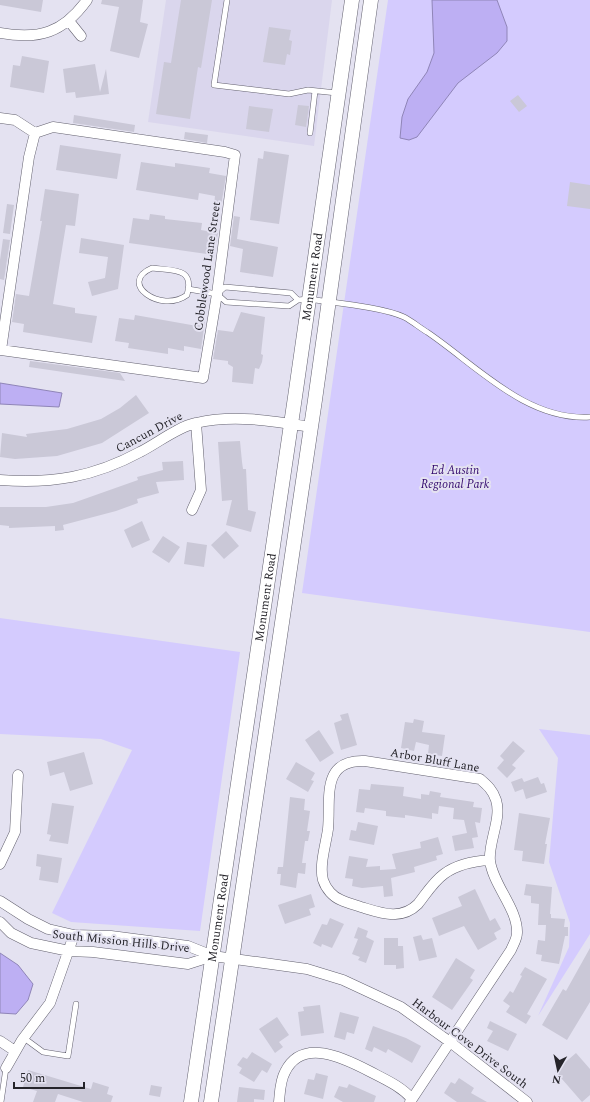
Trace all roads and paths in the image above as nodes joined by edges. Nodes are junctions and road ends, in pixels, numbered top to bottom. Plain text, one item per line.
1 (87, 0) edge
2 (227, 0) edge
3 (352, 0) edge
4 (372, 0) edge
5 (69, 21) junction
6 (0, 33) edge
7 (81, 36) dead end
8 (315, 91) junction
9 (338, 94) junction
10 (357, 96) junction
11 (0, 118) edge
12 (35, 133) junction
13 (310, 133) dead end
14 (188, 289) junction
15 (217, 294) junction
16 (303, 300) junction
17 (329, 302) junction
18 (0, 350) edge
19 (590, 417) edge
20 (196, 423) junction
21 (291, 424) junction
22 (311, 427) junction
23 (0, 480) edge
24 (192, 510) dead end
25 (18, 775) dead end
26 (490, 860) junction
27 (0, 864) edge
28 (0, 901) edge
29 (0, 922) edge
30 (74, 935) junction
31 (69, 951) junction
32 (213, 956) junction
33 (231, 958) junction
34 (76, 1004) dead end
35 (24, 1038) junction
36 (0, 1041) edge
37 (450, 1042) junction
38 (16, 1051) junction
39 (6, 1068) joint
40 (411, 1100) edge
41 (1, 1102) edge
42 (191, 1102) edge
43 (211, 1102) edge
44 (280, 1102) edge
45 (527, 1102) edge

1 - 5 street
2 - 8 lane
3 - 9 street, Monument Road
4 - 10 street, Monument Road
5 - 6 street
5 - 7 street
8 - 9 lane
8 - 13 lane
9 - 10 street
9 - 16 street, Monument Road
10 - 17 street, Monument Road
11 - 12 street
12 - 15 street, Cobblewood Lane Street
12 - 18 street, Cobblewood Lane Street
14 - 14 lane
14 - 15 lane
15 - 16 lane
15 - 16 lane
15 - 18 street, Cobblewood Lane Street
16 - 17 lane
16 - 21 street, Monument Road
17 - 19 lane
17 - 22 street, Monument Road
20 - 21 street, Cancun Drive
20 - 23 street, Cancun Drive
20 - 24 street
21 - 22 street, Cancun Drive
21 - 32 street, Monument Road
22 - 33 street, Monument Road
25 - 27 street
26 - 26 street, Arbor Bluff Lane
26 - 37 street
28 - 30 street, South Mission Hills Drive
29 - 31 street, South Mission Hills Drive
30 - 31 street
30 - 32 street, South Mission Hills Drive
31 - 32 street, South Mission Hills Drive
31 - 35 street
32 - 33 street, Harbour Cove Drive South
32 - 42 street, Monument Road
33 - 37 street, Harbour Cove Drive South
33 - 43 street, Monument Road
34 - 35 lane
35 - 38 street
36 - 38 street
37 - 40 street
37 - 45 street, Harbour Cove Drive South
38 - 39 street
39 - 41 lane
40 - 44 street

